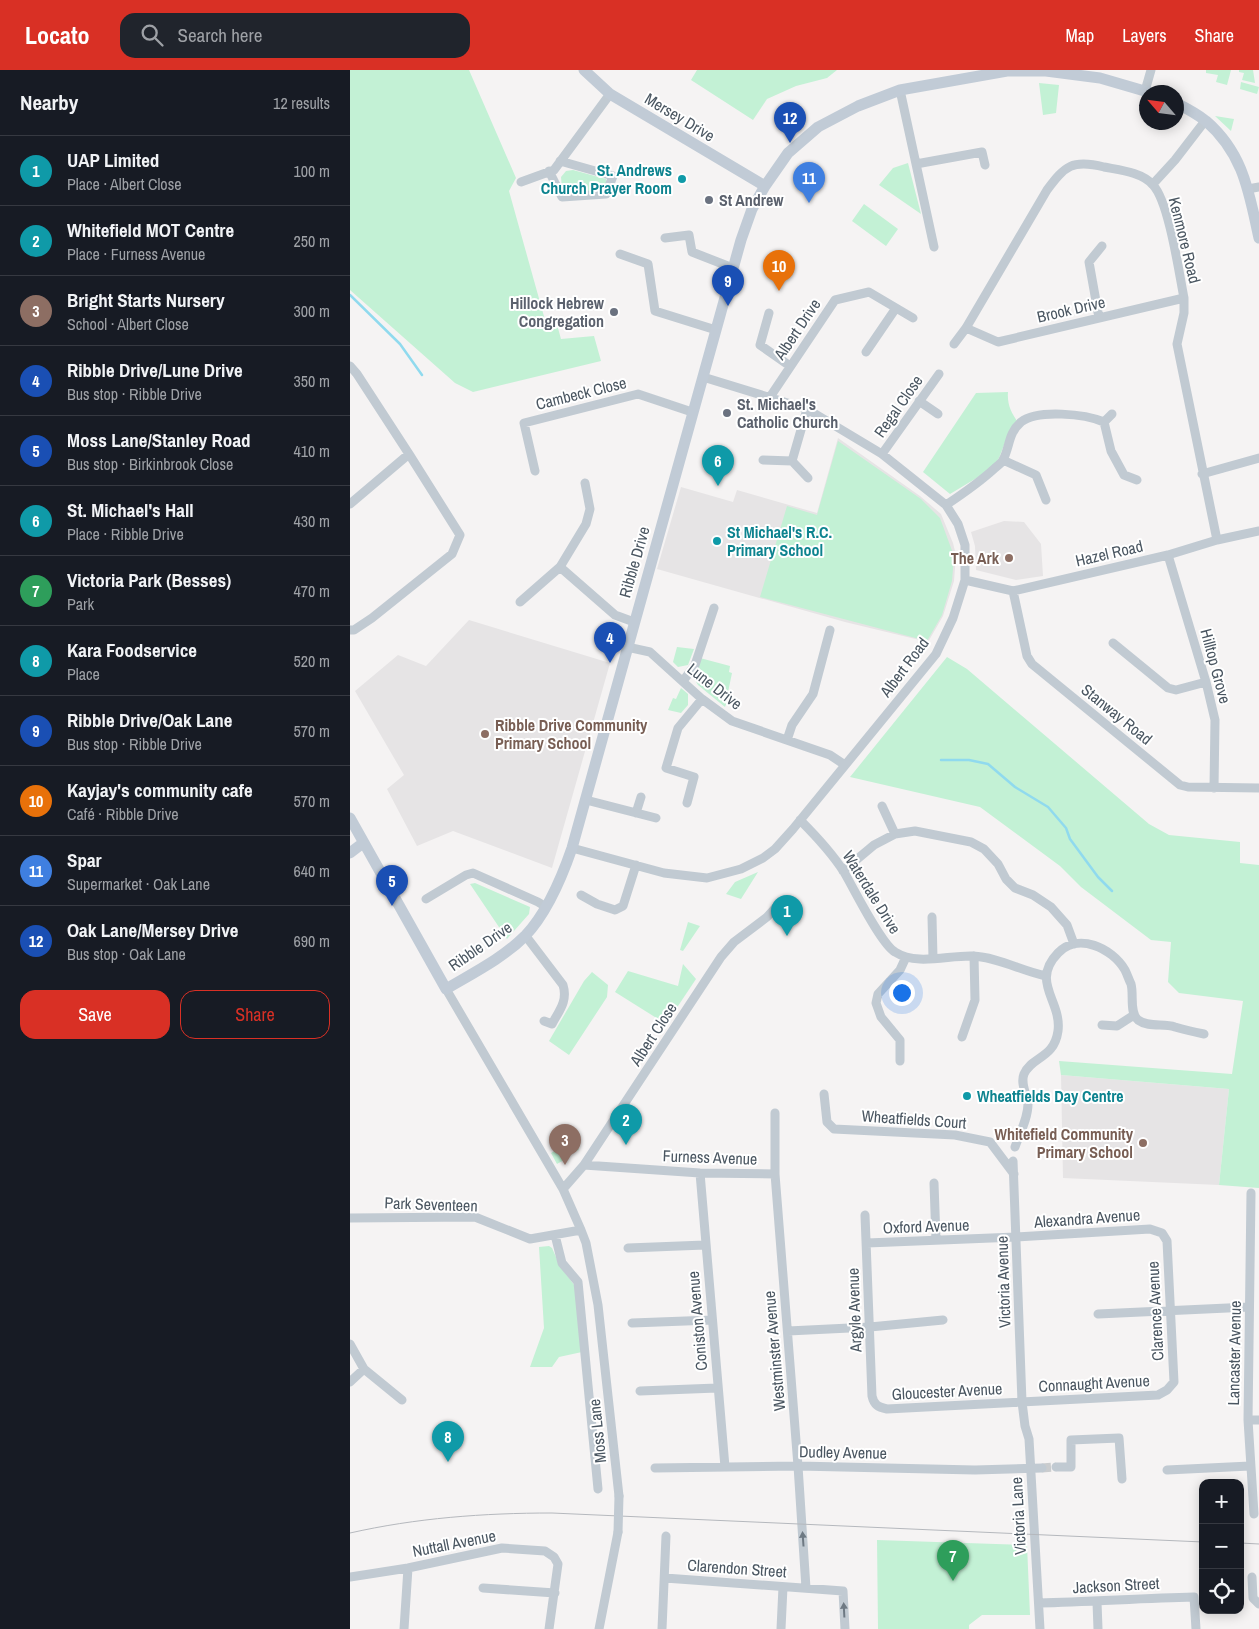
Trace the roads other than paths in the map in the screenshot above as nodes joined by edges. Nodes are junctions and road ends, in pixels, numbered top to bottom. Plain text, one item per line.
1 (584, 70) edge
2 (1151, 70) edge
3 (1046, 71) edge
4 (967, 74) edge
5 (1148, 85) edge
6 (900, 90) junction
7 (1139, 90) edge
8 (610, 94) junction
9 (1184, 108) edge
10 (1205, 121) junction
11 (560, 161) junction
12 (916, 164) junction
13 (985, 165) dead end
14 (549, 171) junction
15 (521, 182) dead end
16 (1153, 184) junction
17 (765, 186) junction
18 (1254, 188) edge
19 (665, 238) dead end
20 (1259, 238) edge
21 (1102, 246) dead end
22 (934, 248) dead end
23 (620, 254) dead end
24 (733, 268) junction
25 (1184, 298) junction
26 (896, 308) junction
27 (769, 313) dead end
28 (913, 318) dead end
29 (1099, 318) junction
30 (966, 328) junction
31 (716, 330) junction
32 (954, 344) dead end
33 (866, 352) dead end
34 (350, 366) edge
35 (790, 366) junction
36 (938, 374) dead end
37 (354, 377) edge
38 (703, 377) junction
39 (770, 396) junction
40 (919, 401) junction
41 (807, 409) junction
42 (692, 412) junction
43 (938, 414) dead end
44 (1112, 414) dead end
45 (1104, 422) junction
46 (409, 454) junction
47 (882, 454) junction
48 (1259, 458) edge
49 (763, 460) dead end
50 (1003, 460) junction
51 (792, 461) junction
52 (535, 471) dead end
53 (1202, 474) junction
54 (808, 478) dead end
55 (1137, 480) dead end
56 (585, 483) dead end
57 (1046, 500) dead end
58 (350, 504) edge
59 (946, 505) junction
60 (1259, 531) edge
61 (1217, 540) junction
62 (1168, 555) junction
63 (560, 567) junction
64 (965, 580) junction
65 (1013, 591) junction
66 (520, 602) dead end
67 (714, 608) dead end
68 (634, 622) junction
69 (350, 630) edge
70 (830, 630) dead end
71 (1113, 643) dead end
72 (627, 647) junction
73 (683, 682) junction
74 (1206, 682) junction
75 (702, 699) junction
76 (787, 740) junction
77 (845, 766) junction
78 (1214, 788) junction
79 (1259, 788) edge
80 (641, 797) dead end
81 (586, 800) junction
82 (687, 804) dead end
83 (882, 806) dead end
84 (636, 813) junction
85 (350, 818) edge
86 (656, 818) dead end
87 (800, 820) junction
88 (895, 834) junction
89 (364, 843) junction
90 (572, 848) junction
91 (350, 854) edge
92 (636, 865) junction
93 (843, 871) junction
94 (582, 895) dead end
95 (426, 899) dead end
96 (778, 905) dead end
97 (546, 907) junction
98 (932, 917) dead end
99 (525, 935) junction
100 (1074, 944) junction
101 (974, 956) junction
102 (906, 957) junction
103 (933, 958) junction
104 (1046, 976) junction
105 (446, 990) junction
106 (1134, 1015) junction
107 (544, 1021) dead end
108 (1102, 1025) dead end
109 (1204, 1034) dead end
110 (962, 1037) dead end
111 (903, 1054) dead end
112 (824, 1094) dead end
113 (774, 1113) dead end
114 (1015, 1147) dead end
115 (1013, 1161) dead end
116 (584, 1165) junction
117 (700, 1173) junction
118 (775, 1174) junction
119 (1014, 1174) junction
120 (934, 1182) dead end
121 (563, 1189) junction
122 (1251, 1193) dead end
123 (865, 1215) dead end
124 (350, 1218) edge
125 (581, 1230) junction
126 (1159, 1232) joint
127 (555, 1235) junction
128 (1016, 1237) junction
129 (936, 1240) junction
130 (867, 1243) junction
131 (705, 1245) junction
132 (628, 1248) dead end
133 (1250, 1307) junction
134 (1169, 1312) junction
135 (1098, 1314) dead end
136 (712, 1320) junction
137 (943, 1320) dead end
138 (632, 1323) dead end
139 (870, 1327) junction
140 (788, 1331) junction
141 (350, 1344) edge
142 (1249, 1353) junction
143 (1259, 1353) edge
144 (364, 1369) junction
145 (350, 1382) edge
146 (718, 1388) junction
147 (1167, 1390) joint
148 (640, 1391) dead end
149 (402, 1400) dead end
150 (1022, 1402) junction
151 (875, 1403) joint
152 (1248, 1420) junction
153 (1259, 1420) edge
154 (798, 1466) junction
155 (1250, 1466) junction
156 (725, 1467) junction
157 (1056, 1467) tunnel mouth
158 (655, 1468) dead end
159 (1031, 1468) junction
160 (1042, 1468) tunnel mouth
161 (1167, 1470) dead end
162 (1122, 1479) dead end
163 (1255, 1485) edge
164 (598, 1489) dead end
165 (1254, 1514) dead end
166 (666, 1536) dead end
167 (408, 1568) junction
168 (350, 1577) edge
169 (1252, 1577) dead end
170 (665, 1578) junction
171 (783, 1587) junction
172 (806, 1588) junction
173 (487, 1591) dead end
174 (555, 1593) junction
175 (1097, 1602) junction
176 (1039, 1603) junction
177 (1259, 1604) edge
178 (404, 1629) edge
179 (549, 1629) edge
180 (599, 1629) edge
181 (662, 1629) edge
182 (781, 1629) edge
183 (845, 1629) edge
184 (1040, 1629) edge
185 (1098, 1629) edge
186 (1196, 1629) edge

1 - 8 street, Mersey Drive
2 - 5 street
3 - 4 street, Ribble Drive
3 - 7 street, Ribble Drive
4 - 6 street, Ribble Drive
6 - 12 street
6 - 17 street, Ribble Drive
8 - 11 street
8 - 17 street, Mersey Drive
9 - 10 street
10 - 16 street
10 - 18 street
11 - 14 street
11 - 14 street
12 - 13 street
12 - 22 street
14 - 15 street
16 - 25 street, Kenmore Road
16 - 30 street, Kenmore Road
17 - 24 street, Ribble Drive
18 - 20 street
19 - 24 street
21 - 29 street
23 - 31 street
24 - 31 street, Ribble Drive
25 - 29 street, Brook Drive
25 - 53 street, Kenmore Road
26 - 28 street, Albert Drive
26 - 33 street
26 - 35 street, Albert Drive
27 - 35 street
29 - 30 street, Brook Drive
30 - 32 street, Kenmore Road
31 - 38 street, Ribble Drive
34 - 37 street
35 - 39 street, Albert Drive
36 - 40 street, Regal Close
37 - 46 street
38 - 39 street, Albert Road
38 - 42 street, Ribble Drive
39 - 41 street, Albert Road
40 - 43 street
40 - 47 street, Regal Close
41 - 47 street, Albert Road
41 - 51 street
42 - 52 street, Cambeck Close
42 - 68 street, Ribble Drive
44 - 45 street
45 - 50 street
45 - 55 street
46 - 58 street
46 - 69 street
47 - 59 street, Albert Road
48 - 53 street
49 - 51 street
50 - 57 street
50 - 59 street
51 - 54 street
53 - 61 street, Kenmore Road
56 - 63 street
59 - 64 street, Albert Road
60 - 61 street, Hazel Road
61 - 62 street, Hazel Road
62 - 65 street, Hazel Road
62 - 74 street, Hilltop Grove
63 - 66 street
63 - 68 street
64 - 65 street, Hazel Road
64 - 77 street, Albert Road
65 - 78 street, Stanway Road
67 - 73 street
68 - 72 street, Ribble Drive
70 - 76 street
71 - 74 street
72 - 73 street, Lune Drive
72 - 81 street, Ribble Drive
73 - 75 street, Lune Drive
74 - 78 street, Hilltop Grove
75 - 76 street, Lune Drive
75 - 82 street
76 - 77 street, Lune Drive
77 - 87 street, Albert Road
78 - 79 street, Stanway Road
80 - 84 street
81 - 84 street
81 - 90 street, Ribble Drive
83 - 88 street
84 - 86 street
85 - 89 street
87 - 92 street, Albert Road
87 - 93 street, Waterdale Drive
88 - 93 street
88 - 100 street
89 - 91 street
89 - 105 street
90 - 92 street, Albert Road
90 - 97 street, Ribble Drive
92 - 94 street
93 - 102 street, Waterdale Drive
95 - 97 street
96 - 116 street, Albert Close
97 - 99 street, Ribble Drive
98 - 103 street
99 - 105 street, Ribble Drive
99 - 107 street
100 - 104 street
100 - 106 street
101 - 103 street
101 - 104 street
101 - 110 street
102 - 103 street
102 - 111 street
104 - 114 street
105 - 121 street
106 - 108 street
106 - 109 street
112 - 119 street, Wheatfields Court
113 - 118 street, Westminster Avenue
115 - 119 street, Victoria Avenue
116 - 117 street, Furness Avenue
116 - 121 street, Albert Close
117 - 118 street, Furness Avenue
117 - 131 street, Coniston Avenue
118 - 140 street, Westminster Avenue
119 - 128 street, Victoria Avenue
120 - 129 street
121 - 125 street
122 - 133 street, Lancaster Avenue
123 - 130 street, Argyle Avenue
124 - 127 street, Park Seventeen
125 - 127 street, Park Seventeen
125 - 180 street, Moss Lane, bridge
126 - 128 street, Alexandra Avenue
126 - 134 street, Clarence Avenue
127 - 164 street
128 - 129 street, Oxford Avenue
128 - 150 street, Victoria Avenue
129 - 130 street, Oxford Avenue
130 - 139 street, Argyle Avenue
131 - 132 street
131 - 136 street, Coniston Avenue
133 - 134 street
133 - 142 street, Lancaster Avenue
134 - 135 street
134 - 147 street, Clarence Avenue
136 - 138 street
136 - 146 street, Coniston Avenue
137 - 139 street
139 - 140 street
139 - 151 street, Argyle Avenue
140 - 154 street, Westminster Avenue
141 - 144 street
142 - 143 street
142 - 152 street, Lancaster Avenue
144 - 145 street
144 - 149 street
146 - 148 street
146 - 156 street, Coniston Avenue
147 - 150 street, Connaught Avenue
150 - 151 street, Gloucester Avenue
150 - 159 street, Victoria Lane
152 - 153 street
152 - 155 street, Lancaster Avenue
154 - 156 street, Dudley Avenue
154 - 159 street, Dudley Avenue
172 -> 154 street, Westminster Avenue
155 - 161 street
155 - 163 street, Lancaster Avenue
156 - 158 street, Dudley Avenue
157 - 162 street
159 - 160 street, Dudley Avenue
159 - 176 street, Victoria Lane
163 - 165 street, Lancaster Avenue
166 - 170 street
167 - 168 street, Nuttall Avenue
167 - 174 street, Nuttall Avenue
167 - 178 street
169 - 177 street
170 - 171 street, Clarendon Street
170 - 181 street
171 - 172 street, Clarendon Street
171 - 182 street
183 -> 172 street, Clarendon Street
173 - 174 street
174 - 179 street, Nuttall Avenue
175 - 176 street, Jackson Street
175 - 185 street
175 - 186 street, Jackson Street
176 - 184 street, Victoria Lane

